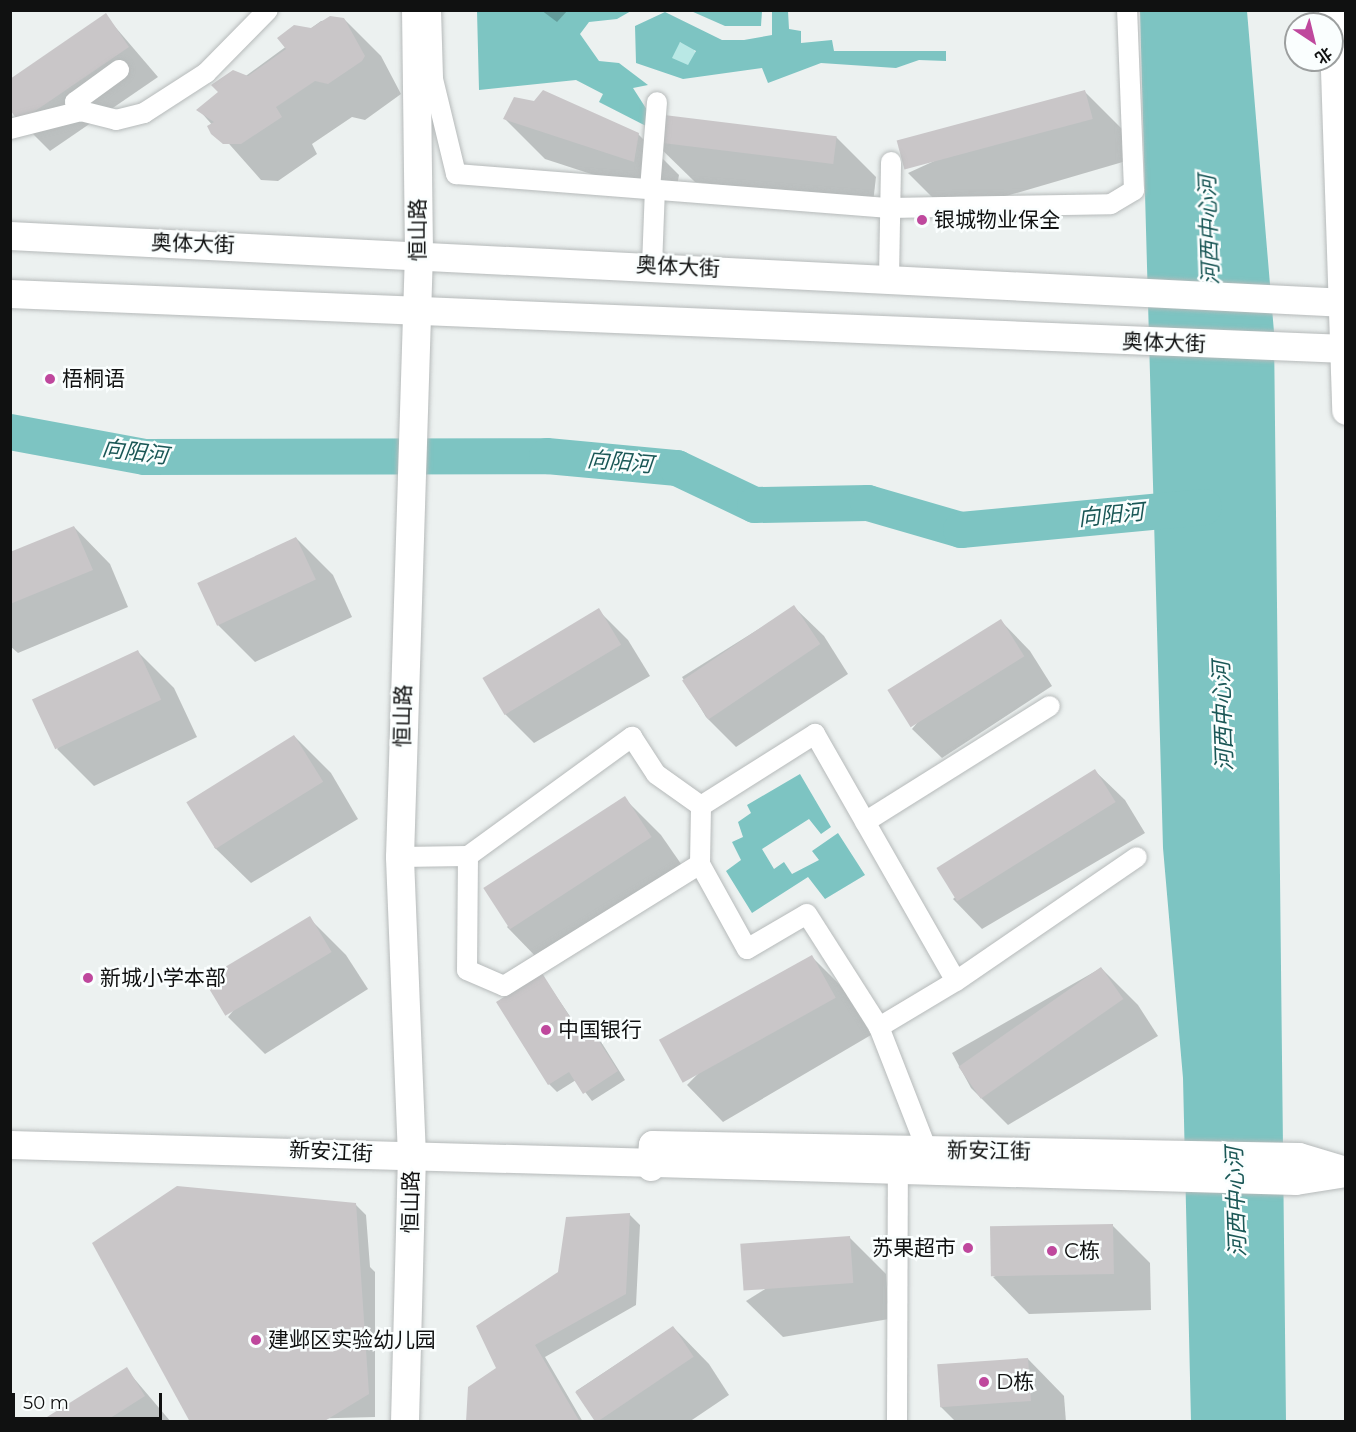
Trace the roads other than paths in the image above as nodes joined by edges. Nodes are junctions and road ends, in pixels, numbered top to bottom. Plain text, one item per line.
1 (268, 10) edge
2 (416, 10) edge
3 (431, 10) edge
4 (1127, 10) edge
5 (1333, 10) edge
6 (119, 70) dead end
7 (657, 102) dead end
8 (81, 111) junction
9 (10, 129) edge
10 (891, 162) dead end
11 (652, 189) junction
12 (890, 208) junction
13 (10, 236) edge
14 (418, 253) junction
15 (652, 266) junction
16 (889, 279) junction
17 (10, 294) edge
18 (1344, 303) edge
19 (416, 312) junction
20 (1344, 349) edge
21 (1346, 411) edge
22 (1050, 706) dead end
23 (701, 806) junction
24 (865, 822) junction
25 (468, 856) junction
26 (400, 857) junction
27 (1137, 857) dead end
28 (700, 864) junction
29 (956, 981) junction
30 (879, 1027) junction
31 (10, 1145) edge
32 (927, 1150) junction
33 (412, 1157) junction
34 (1155, 1165) junction
35 (651, 1167) junction
36 (898, 1172) junction
37 (1346, 1172) edge
38 (405, 1422) edge
39 (897, 1422) edge

1 - 8 street
2 - 14 street, 恒山路
3 - 11 street
4 - 12 street
5 - 18 street
6 - 8 street
7 - 11 street
8 - 9 street
10 - 12 street
11 - 12 street
11 - 15 street
12 - 16 street
13 - 14 street, 奥体大街
14 - 15 street, 奥体大街
14 - 19 street, 恒山路
15 - 16 street, 奥体大街
16 - 18 street, 奥体大街
17 - 19 street, 奥体大街
18 - 20 street
19 - 20 street, 奥体大街
19 - 26 street, 恒山路
20 - 21 street
22 - 24 street
23 - 24 street
23 - 25 street
23 - 28 street
24 - 29 street
25 - 26 street
25 - 28 street
26 - 33 street, 恒山路
27 - 29 street
28 - 30 street
29 - 30 street
30 - 32 street
31 - 33 street, 新安江街
32 - 34 street, 新安江街
32 - 35 street, 新安江街
33 - 35 street, 新安江街
33 - 38 street, 恒山路
34 - 36 street, 新安江街
34 - 37 street, 新安江街
35 - 36 street, 新安江街
36 - 39 street

